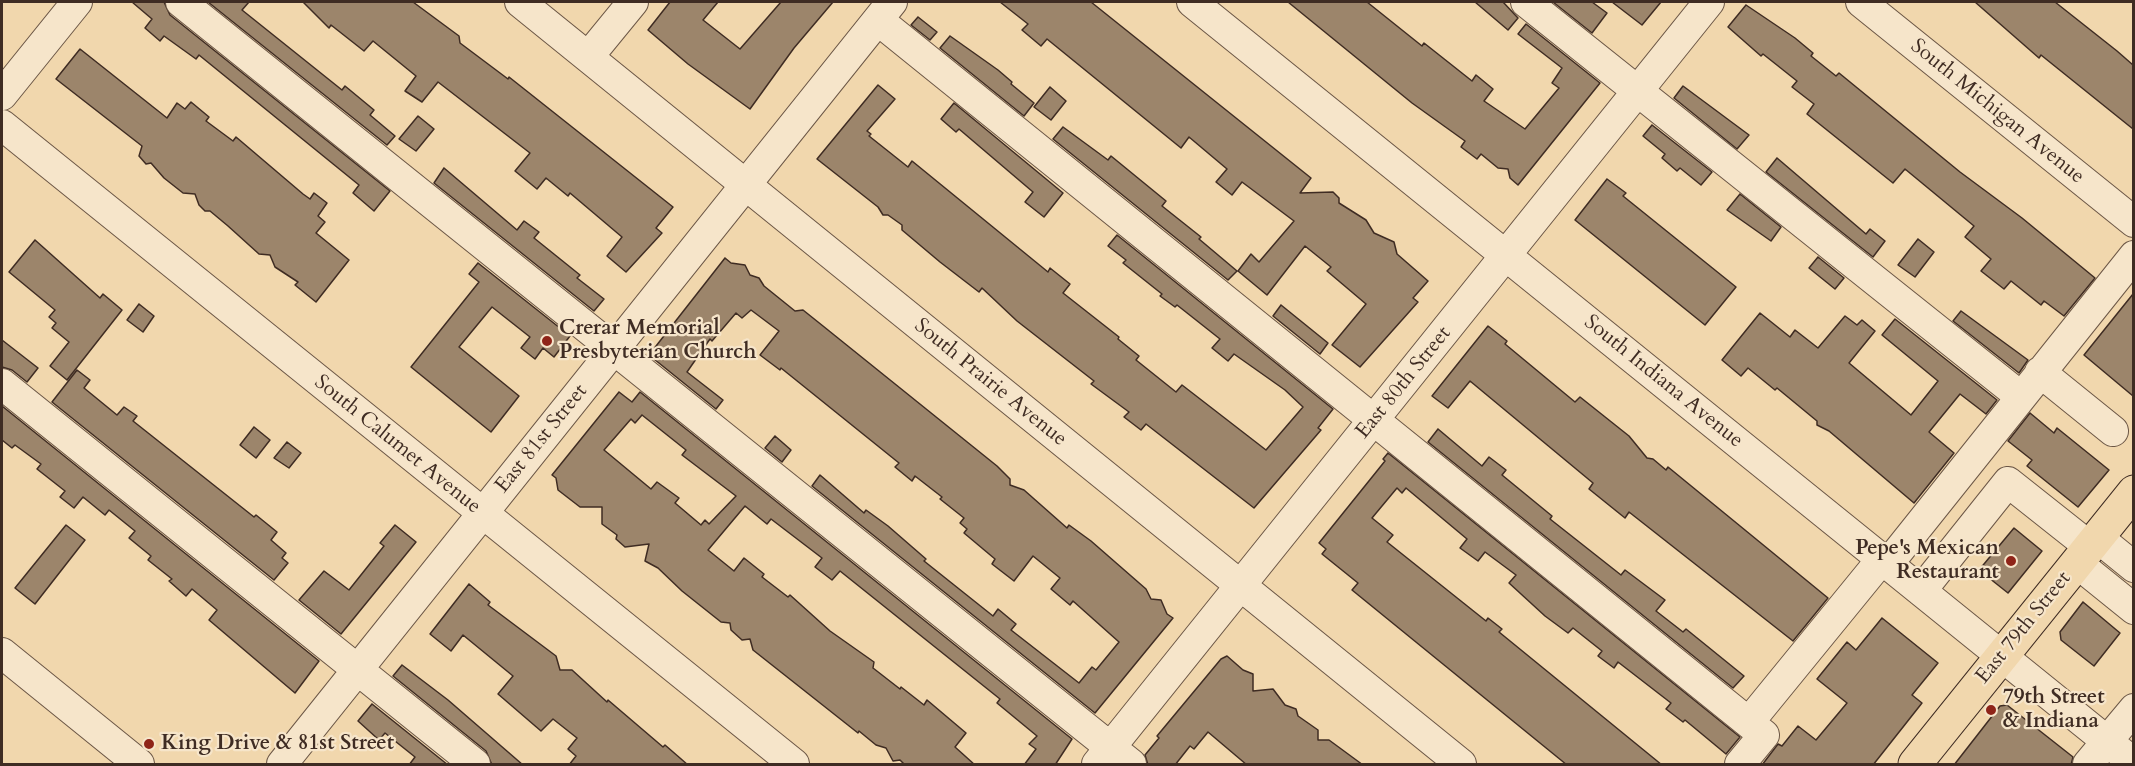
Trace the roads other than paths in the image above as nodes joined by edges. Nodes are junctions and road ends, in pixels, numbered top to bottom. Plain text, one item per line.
1 (77, 2) edge
2 (181, 2) edge
3 (520, 2) edge
4 (633, 2) edge
5 (1192, 2) edge
6 (1526, 2) edge
7 (1709, 2) edge
8 (1860, 2) edge
9 (885, 11) edge
10 (588, 57) junction
11 (1638, 91) junction
12 (2, 95) edge
13 (2, 125) edge
14 (746, 186) junction
15 (2133, 222) edge
16 (1506, 255) junction
17 (2133, 256) edge
18 (614, 350) junction
19 (2040, 372) junction
20 (2, 384) edge
21 (2020, 396) junction
22 (1373, 421) junction
23 (2113, 431) dead end
24 (2133, 492) edge
25 (482, 514) junction
26 (2088, 549) junction
27 (1885, 562) junction
28 (2133, 567) edge
29 (1241, 586) junction
30 (1921, 591) junction
31 (2133, 609) edge
32 (2, 653) edge
33 (2002, 656) junction
34 (358, 670) junction
35 (2133, 709) edge
36 (1749, 722) junction
37 (2107, 741) junction
38 (1113, 759) edge
39 (2133, 763) edge
40 (139, 765) edge
41 (282, 765) edge
42 (476, 765) edge
43 (794, 765) edge
44 (1461, 765) edge
45 (1740, 765) edge
46 (1915, 765) edge
47 (2088, 765) edge

1 - 12 street
2 - 18 street
3 - 10 street, South Prairie Avenue
4 - 10 street
5 - 16 street, South Indiana Avenue
6 - 11 street
7 - 11 street, East 80th Street
8 - 15 street, South Michigan Avenue
9 - 14 street, East 81st Street
9 - 22 street
10 - 14 street, South Prairie Avenue
11 - 16 street, East 80th Street
11 - 21 street
13 - 25 street, South Calumet Avenue
14 - 18 street, East 81st Street
14 - 29 street, South Prairie Avenue
16 - 22 street, East 80th Street
16 - 27 street, South Indiana Avenue
17 - 19 street
18 - 25 street, East 81st Street
18 - 38 street
19 - 21 street
19 - 23 street
20 - 34 street
21 - 27 street
22 - 29 street, East 80th Street
22 - 36 street
24 - 26 main road, East 79th Street
25 - 34 street, East 81st Street
25 - 43 street, South Calumet Avenue
26 - 28 street
26 - 30 street
26 - 31 street
26 - 33 main road, East 79th Street
27 - 30 street, South Indiana Avenue
27 - 36 street
29 - 38 street, East 80th Street
29 - 44 street, South Prairie Avenue
30 - 33 street, South Indiana Avenue
32 - 40 street
33 - 37 street, South Indiana Avenue
33 - 46 main road, East 79th Street
34 - 41 street, East 81st Street
34 - 42 street
35 - 37 street
36 - 45 street
37 - 39 street, South Indiana Avenue
37 - 47 street

